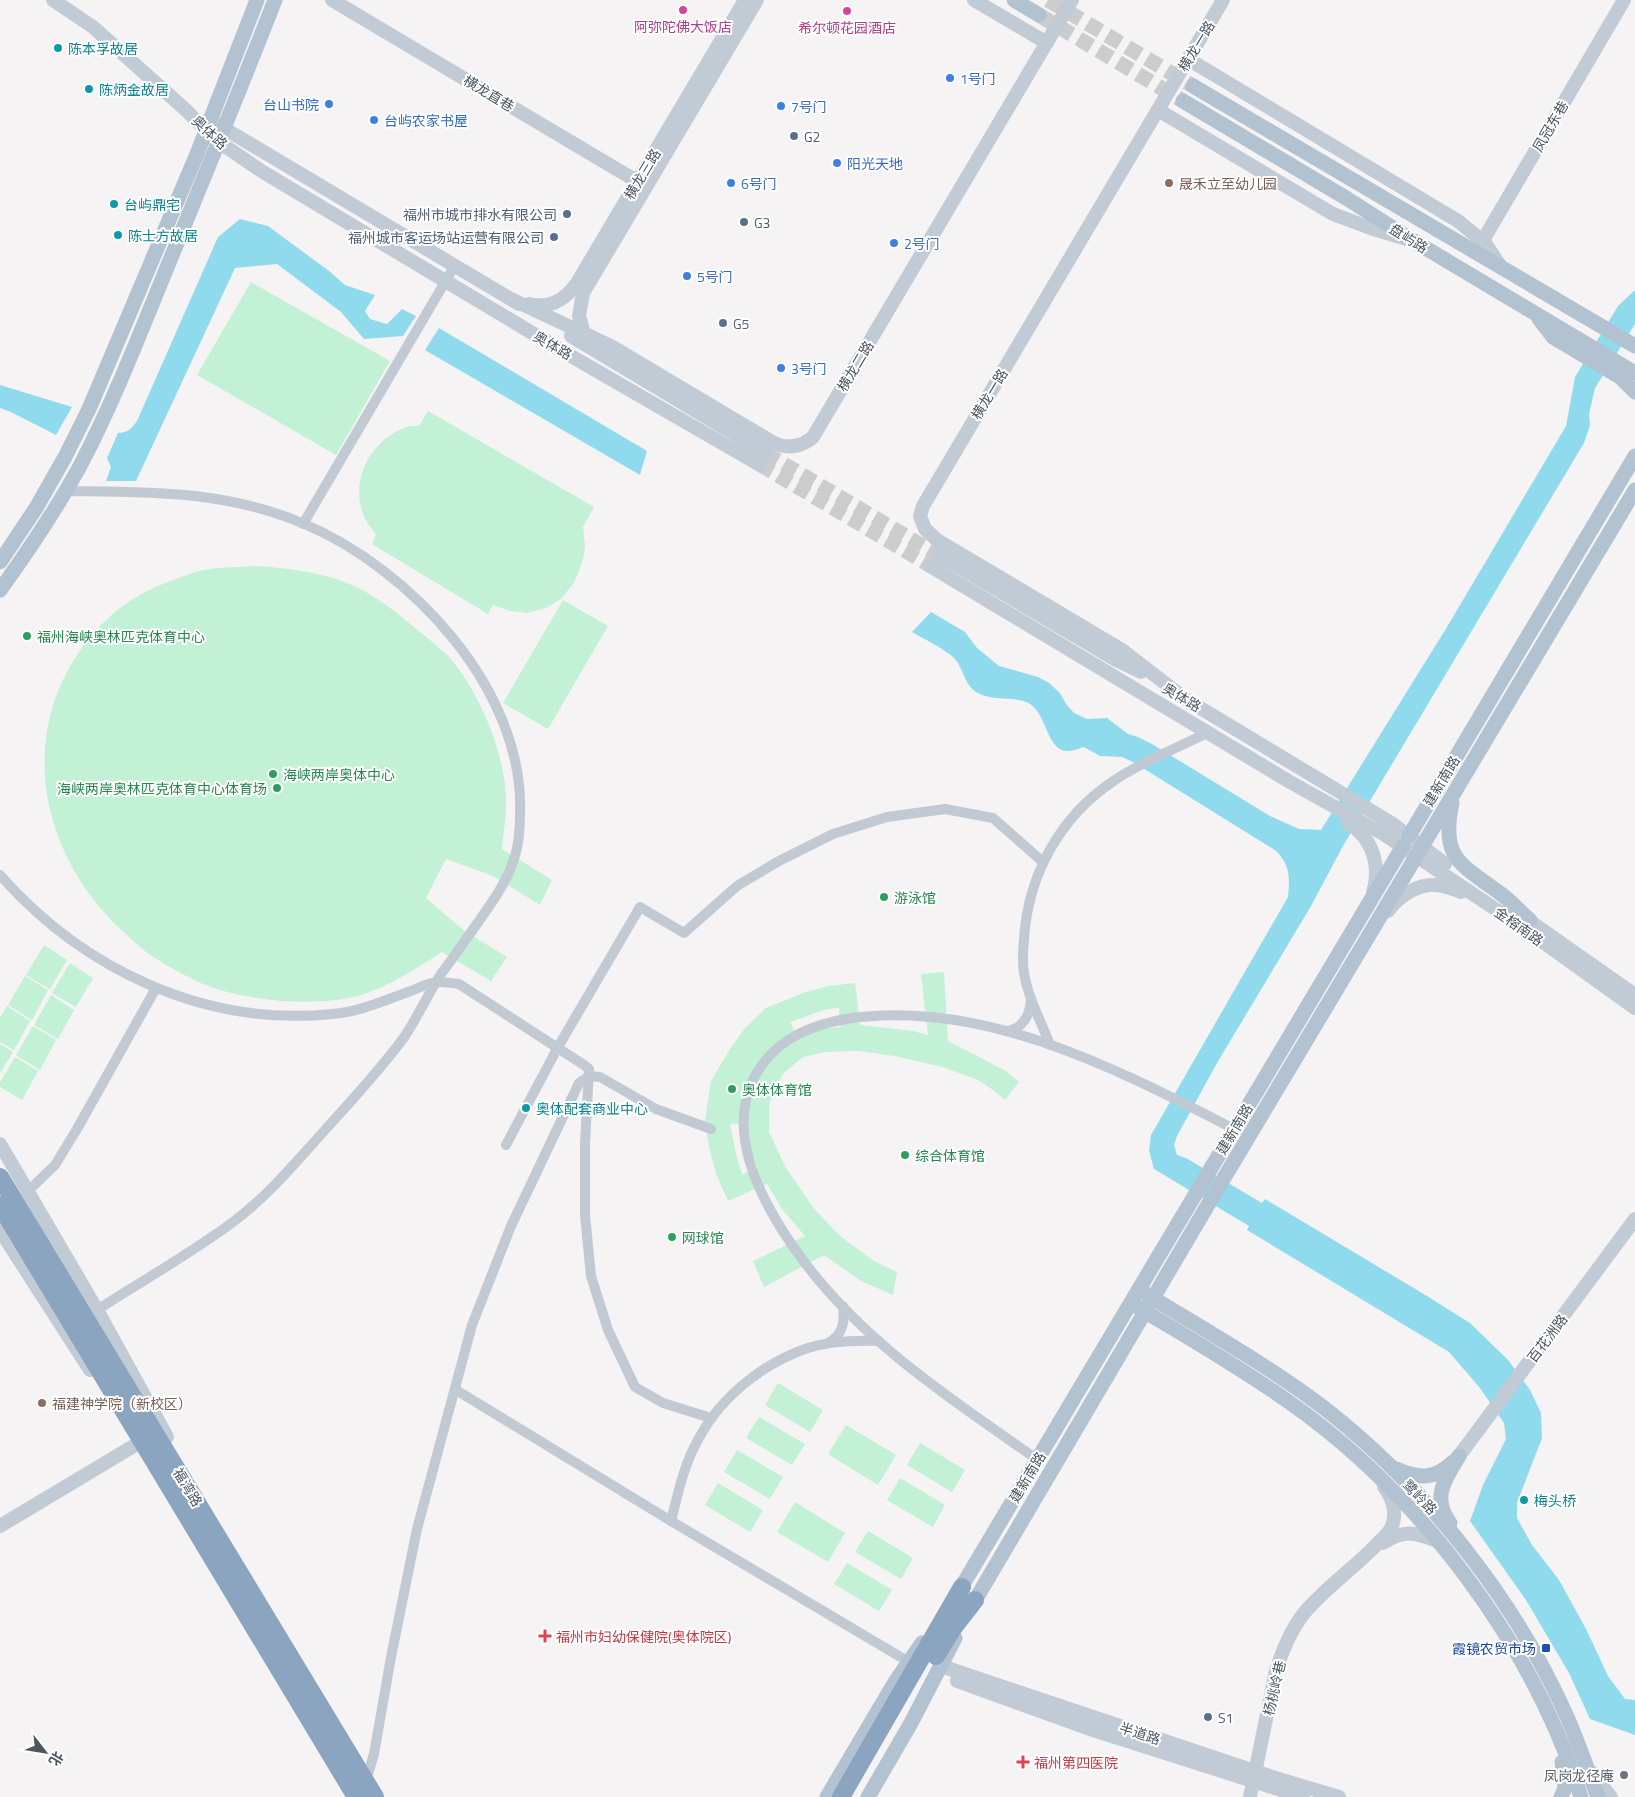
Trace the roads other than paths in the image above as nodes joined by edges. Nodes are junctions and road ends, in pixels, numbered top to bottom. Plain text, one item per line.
1 (53, 0) edge
2 (257, 0) edge
3 (275, 0) edge
4 (332, 0) edge
5 (745, 0) edge
6 (757, 0) edge
7 (974, 0) edge
8 (1014, 0) edge
9 (1072, 0) edge
10 (1223, 0) edge
11 (1624, 0) edge
12 (1039, 15) tunnel mouth
13 (1047, 43) junction
14 (1188, 59) junction
15 (1193, 86) tunnel mouth
16 (1183, 101) tunnel mouth
17 (1158, 110) junction
18 (208, 126) junction
19 (222, 136) junction
20 (642, 184) junction
21 (1412, 240) junction
22 (1479, 247) junction
23 (455, 265) junction
24 (446, 282) junction
25 (511, 299) junction
26 (1533, 312) junction
27 (583, 333) junction
28 (1632, 344) edge
29 (589, 347) junction
30 (1635, 373) edge
31 (1635, 392) edge
32 (1635, 446) edge
33 (1631, 463) edge
34 (1635, 490) edge
35 (66, 491) junction
36 (303, 524) junction
37 (0, 562) edge
38 (0, 590) edge
39 (1179, 694) junction
40 (1206, 733) junction
41 (1290, 782) junction
42 (1456, 790) junction
43 (1406, 841) junction
44 (1420, 851) junction
45 (1043, 862) junction
46 (0, 875) edge
47 (1475, 896) junction
48 (1371, 899) junction
49 (1530, 920) junction
50 (1365, 942) junction
51 (436, 982) junction
52 (156, 988) junction
53 (1635, 995) edge
54 (1030, 998) junction
55 (1635, 1008) edge
56 (1005, 1032) junction
57 (1050, 1044) junction
58 (558, 1047) junction
59 (589, 1076) junction
60 (711, 1129) dead end
61 (1234, 1129) junction
62 (0, 1144) edge
63 (506, 1145) dead end
64 (0, 1177) edge
65 (27, 1192) junction
66 (0, 1205) edge
67 (1635, 1219) edge
68 (0, 1230) edge
69 (1139, 1289) junction
70 (1153, 1298) junction
71 (1131, 1303) junction
72 (844, 1306) junction
73 (97, 1310) junction
74 (1146, 1312) junction
75 (879, 1341) junction
76 (824, 1344) junction
77 (456, 1390) junction
78 (712, 1418) junction
79 (137, 1444) junction
80 (1354, 1453) junction
81 (1459, 1456) junction
82 (1038, 1460) junction
83 (1389, 1465) junction
84 (671, 1521) junction
85 (0, 1526) edge
86 (1440, 1542) junction
87 (1465, 1548) junction
88 (1370, 1552) junction
89 (962, 1587) junction
90 (975, 1600) junction
91 (909, 1662) junction
92 (939, 1670) junction
93 (1558, 1736) junction
94 (1587, 1767) junction
95 (368, 1774) junction
96 (1255, 1776) junction
97 (350, 1797) edge
98 (356, 1797) edge
99 (375, 1797) edge
100 (384, 1797) edge
101 (826, 1797) edge
102 (840, 1797) edge
103 (854, 1797) edge
104 (868, 1797) edge
105 (1250, 1797) edge
106 (1303, 1797) edge
107 (1339, 1797) edge
108 (1561, 1797) edge
109 (1581, 1797) edge
110 (1598, 1797) edge
111 (1611, 1797) edge

1 - 18 main road, 奥体路
2 - 18 main road
3 - 19 main road
4 - 20 main road, 横龙直巷
5 - 20 main road, 横龙三路
6 - 20 main road, 横龙三路
7 - 13 main road
8 - 12 main road
9 - 13 main road, 横龙二路
10 - 14 main road, 横龙一路
11 - 22 main road, 凤冠东巷
13 - 27 main road, 横龙二路
14 - 17 main road, 横龙一路
14 - 22 main road
15 - 22 main road, 盘屿路
16 - 21 main road, 盘屿路
17 - 21 main road
17 - 39 main road, 横龙一路
18 - 19 main road, 奥体路
18 - 37 main road
19 - 23 main road, 奥体路
19 - 24 main road, 奥体路
19 - 35 main road
20 - 25 main road, 横龙三路
20 - 27 main road, 横龙三路
21 - 26 main road, 盘屿路
22 - 28 main road, 盘屿路
23 - 24 street
23 - 25 main road, 奥体路
24 - 29 main road, 奥体路
24 - 36 street
25 - 27 main road, 横龙二路
25 - 29 main road, 奥体路
26 - 30 main road, 盘屿路
26 - 31 main road
27 - 29 main road, 横龙三路
32 - 33 main road, 建新南路
33 - 43 main road, 建新南路
34 - 42 main road, 建新南路
35 - 36 street
35 - 38 main road
36 - 51 street
39 - 40 main road, 奥体路
39 - 43 main road, 奥体路
40 - 41 main road, 奥体路
40 - 45 street
41 - 43 main road, 奥体路
41 - 48 main road
42 - 44 main road, 建新南路
42 - 49 main road
43 - 44 main road, 奥体路
43 - 48 main road, 建新南路
44 - 47 main road, 金榕南路
44 - 49 main road, 金榕南路
44 - 50 main road, 建新南路
45 - 54 street
45 - 58 street
46 - 52 street
47 - 50 main road
47 - 55 main road, 金榕南路
48 - 61 main road, 建新南路
49 - 53 main road, 金榕南路
50 - 70 main road, 建新南路
51 - 52 street
51 - 58 street
51 - 73 street
52 - 65 street
54 - 56 street
54 - 57 street
56 - 57 street
56 - 72 street
57 - 61 street
58 - 59 street
58 - 63 street
59 - 60 street
59 - 77 street
59 - 78 street
61 - 69 main road, 建新南路
62 - 65 main road
64 - 99 highway, 福湾路
65 - 73 main road
66 - 98 highway, 福湾路
67 - 81 main road, 百花洲路
68 - 79 main road
69 - 70 main road, 鹭岭路
69 - 71 main road, 建新南路
70 - 74 main road, 建新南路
70 - 83 main road, 鹭岭路
71 - 74 main road, 鹭岭路
71 - 82 main road, 建新南路
72 - 75 street
72 - 76 street
73 - 95 main road
74 - 80 main road, 鹭岭路
74 - 90 main road, 建新南路
75 - 76 street
75 - 82 street
76 - 78 street
77 - 84 street
77 - 95 street
78 - 84 street
79 - 85 main road
79 - 97 main road
80 - 86 main road, 鹭岭路
80 - 88 main road
81 - 83 main road
81 - 87 main road
82 - 89 main road, 建新南路
83 - 87 main road, 鹭岭路
84 - 91 street
86 - 88 main road
86 - 93 main road, 鹭岭路
87 - 94 main road, 鹭岭路
88 - 96 main road, 杨桃岭巷
89 - 91 main road, 建新南路
89 - 102 highway
90 - 92 main road, 建新南路
90 - 103 highway
91 - 101 main road, 建新南路
92 - 96 main road, 半道路
92 - 104 main road, 建新南路
93 - 108 main road
93 - 109 main road, 鹭岭路
94 - 110 main road, 鹭岭路
94 - 111 main road
95 - 100 main road
96 - 105 main road, 杨桃岭巷
96 - 106 main road, 半道路
96 - 107 main road, 半道路

